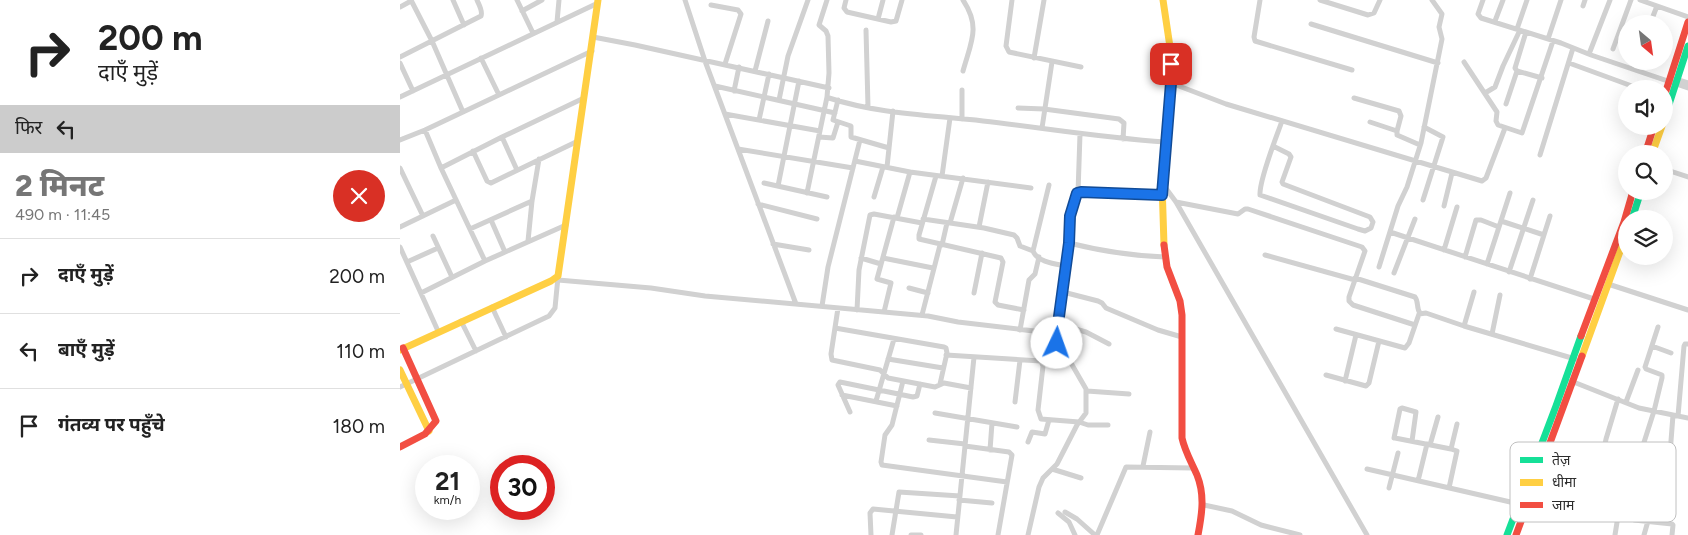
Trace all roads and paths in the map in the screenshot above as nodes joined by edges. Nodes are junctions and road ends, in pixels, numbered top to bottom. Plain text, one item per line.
1 (453, 0) edge
2 (477, 0) edge
3 (517, 0) edge
4 (542, 0) edge
5 (559, 0) edge
6 (685, 0) edge
7 (808, 0) edge
8 (827, 0) edge
9 (846, 0) edge
10 (883, 0) edge
11 (902, 0) edge
12 (963, 0) edge
13 (1012, 0) edge
14 (1044, 0) edge
15 (1161, 0) edge
16 (1260, 0) edge
17 (1320, 0) edge
18 (1351, 0) edge
19 (1380, 0) edge
20 (1432, 0) edge
21 (1483, 0) edge
22 (1504, 0) edge
23 (1527, 0) edge
24 (1561, 0) edge
25 (1585, 0) edge
26 (1610, 0) edge
27 (1632, 0) edge
28 (1640, 0) edge
29 (411, 1) edge
30 (598, 1) edge
31 (711, 5) dead end
32 (1583, 6) dead end
33 (1657, 6) junction
34 (400, 7) edge
35 (1348, 8) junction
36 (522, 11) junction
37 (1654, 15) edge
38 (1688, 17) edge
39 (878, 19) junction
40 (768, 21) dead end
41 (557, 22) junction
42 (1496, 22) junction
43 (1688, 22) edge
44 (1311, 24) dead end
45 (464, 25) junction
46 (1519, 29) junction
47 (866, 30) dead end
48 (1526, 32) junction
49 (533, 33) junction
50 (593, 37) junction
51 (1551, 40) junction
52 (432, 41) junction
53 (1688, 46) edge
54 (1573, 48) junction
55 (1613, 49) dead end
56 (592, 51) junction
57 (1589, 54) junction
58 (400, 57) edge
59 (481, 58) junction
60 (1034, 58) junction
61 (705, 61) junction
62 (1052, 62) junction
63 (1464, 62) dead end
64 (400, 63) edge
65 (1438, 63) junction
66 (1569, 63) junction
67 (725, 64) junction
68 (1618, 64) edge
69 (738, 67) junction
70 (1081, 67) dead end
71 (1352, 70) dead end
72 (1636, 70) edge
73 (755, 71) junction
74 (963, 71) dead end
75 (1517, 71) junction
76 (402, 73) edge
77 (446, 74) junction
78 (769, 74) junction
79 (783, 77) junction
80 (1542, 78) junction
81 (1670, 80) edge
82 (799, 81) junction
83 (1618, 81) edge
84 (1673, 81) junction
85 (1171, 83) junction
86 (1688, 83) edge
87 (715, 86) junction
88 (829, 88) junction
89 (1688, 88) edge
90 (962, 90) dead end
91 (413, 91) junction
92 (734, 91) junction
93 (1485, 93) junction
94 (499, 96) junction
95 (400, 97) edge
96 (764, 97) junction
97 (827, 97) junction
98 (584, 98) junction
99 (1354, 98) dead end
100 (779, 100) junction
101 (838, 100) junction
102 (794, 104) junction
103 (1506, 104) dead end
104 (868, 108) junction
105 (1018, 108) dead end
106 (1044, 109) junction
107 (824, 110) junction
108 (893, 111) junction
109 (463, 112) junction
110 (835, 113) junction
111 (725, 114) junction
112 (950, 118) junction
113 (962, 119) junction
114 (759, 120) junction
115 (1282, 121) junction
116 (838, 122) junction
117 (1370, 122) dead end
118 (790, 126) junction
119 (1424, 127) junction
120 (1042, 128) junction
121 (1505, 128) junction
122 (425, 130) junction
123 (1397, 131) junction
124 (819, 134) junction
125 (1080, 134) junction
126 (502, 137) junction
127 (1123, 139) junction
128 (400, 140) edge
129 (860, 140) junction
130 (578, 141) junction
131 (1165, 142) junction
132 (1420, 145) junction
133 (1273, 146) junction
134 (889, 148) junction
135 (738, 149) junction
136 (473, 151) junction
137 (1540, 155) dead end
138 (784, 156) junction
139 (539, 159) junction
140 (855, 161) junction
141 (814, 162) junction
142 (1415, 162) junction
143 (885, 167) junction
144 (1434, 167) junction
145 (400, 168) edge
146 (441, 168) junction
147 (853, 168) junction
148 (517, 170) junction
149 (910, 172) junction
150 (1673, 172) edge
151 (1452, 173) junction
152 (939, 176) junction
153 (1688, 177) edge
154 (964, 178) junction
155 (407, 182) junction
156 (988, 182) junction
157 (764, 183) dead end
158 (1162, 183) junction
159 (400, 185) edge
160 (1050, 185) dead end
161 (778, 186) junction
162 (1031, 188) dead end
163 (807, 193) junction
164 (1078, 193) junction
165 (1510, 193) dead end
166 (1162, 195) junction
167 (827, 197) dead end
168 (874, 197) dead end
169 (456, 200) junction
170 (1423, 200) dead end
171 (1533, 200) dead end
172 (532, 201) junction
173 (1176, 202) junction
174 (758, 204) junction
175 (1444, 206) dead end
176 (1457, 207) dead end
177 (423, 216) junction
178 (1550, 216) dead end
179 (896, 218) junction
180 (1415, 218) dead end
181 (817, 219) dead end
182 (491, 220) junction
183 (923, 221) junction
184 (949, 223) junction
185 (1500, 224) junction
186 (566, 225) junction
187 (400, 226) edge
188 (979, 227) junction
189 (1524, 228) junction
190 (470, 229) junction
191 (1390, 232) junction
192 (1544, 235) junction
193 (433, 236) dead end
194 (1407, 238) junction
195 (1618, 239) edge
196 (528, 241) junction
197 (1069, 243) junction
198 (773, 244) junction
199 (941, 245) junction
200 (400, 247) edge
201 (438, 248) junction
202 (809, 250) dead end
203 (1444, 250) junction
204 (1033, 251) junction
205 (505, 252) junction
206 (982, 253) junction
207 (1266, 255) dead end
208 (1165, 257) junction
209 (1465, 257) junction
210 (1618, 257) edge
211 (861, 258) junction
212 (1039, 258) junction
213 (485, 261) junction
214 (882, 261) junction
215 (407, 262) junction
216 (1487, 264) junction
217 (1066, 266) junction
218 (1379, 266) dead end
219 (933, 268) junction
220 (1510, 272) junction
221 (1394, 273) dead end
222 (452, 277) junction
223 (558, 278) junction
224 (1355, 279) junction
225 (1530, 279) junction
226 (1608, 284) junction
227 (909, 288) dead end
228 (1063, 292) junction
229 (1474, 292) dead end
230 (421, 293) junction
231 (928, 293) junction
232 (974, 293) dead end
233 (1500, 295) dead end
234 (1594, 299) junction
235 (796, 304) junction
236 (822, 306) junction
237 (492, 307) junction
238 (838, 308) junction
239 (857, 310) junction
240 (1024, 310) junction
241 (1688, 310) edge
242 (884, 312) junction
243 (1420, 313) junction
244 (922, 316) junction
245 (461, 321) junction
246 (1058, 324) junction
247 (1415, 325) junction
248 (1464, 326) junction
249 (1658, 327) dead end
250 (835, 328) junction
251 (1336, 329) dead end
252 (1020, 330) junction
253 (438, 331) junction
254 (1053, 332) junction
255 (1492, 334) junction
256 (1356, 335) junction
257 (506, 337) junction
258 (1182, 337) junction
259 (894, 339) junction
260 (1379, 341) junction
261 (1109, 344) dead end
262 (1688, 344) edge
263 (401, 346) edge
264 (1652, 346) junction
265 (476, 351) junction
266 (1671, 353) dead end
267 (946, 355) junction
268 (974, 357) junction
269 (888, 359) junction
270 (1577, 359) junction
271 (1020, 360) junction
272 (944, 368) junction
273 (400, 370) edge
274 (1638, 370) dead end
275 (884, 373) junction
276 (1326, 375) dead end
277 (417, 379) junction
278 (1569, 380) junction
279 (903, 381) junction
280 (1346, 381) junction
281 (920, 384) junction
282 (940, 384) junction
283 (403, 385) edge
284 (971, 388) junction
285 (879, 390) junction
286 (1087, 391) junction
287 (900, 394) junction
288 (1129, 394) dead end
289 (842, 395) junction
290 (1618, 399) junction
291 (876, 401) junction
292 (1015, 402) dead end
293 (1626, 402) junction
294 (897, 406) junction
295 (1654, 411) junction
296 (850, 412) dead end
297 (935, 413) dead end
298 (1676, 415) junction
299 (1438, 417) dead end
300 (1688, 418) edge
301 (968, 419) junction
302 (1049, 420) junction
303 (1079, 422) junction
304 (992, 423) junction
305 (1457, 424) dead end
306 (1108, 425) dead end
307 (1017, 426) dead end
308 (429, 431) junction
309 (1150, 432) dead end
310 (929, 440) dead end
311 (1028, 442) dead end
312 (1412, 442) junction
313 (1544, 442) edge
314 (1548, 442) edge
315 (1605, 442) edge
316 (1643, 442) edge
317 (1672, 442) edge
318 (965, 445) junction
319 (1429, 445) junction
320 (400, 447) edge
321 (1450, 449) junction
322 (990, 450) junction
323 (1398, 454) dead end
324 (1143, 466) junction
325 (1193, 468) junction
326 (1367, 468) dead end
327 (1052, 469) junction
328 (1392, 475) junction
329 (962, 477) junction
330 (1081, 478) dead end
331 (1418, 481) junction
332 (1007, 482) junction
333 (1389, 488) dead end
334 (1449, 488) junction
335 (960, 498) junction
336 (1510, 502) edge
337 (992, 503) dead end
338 (1204, 505) junction
339 (895, 511) junction
340 (1065, 512) dead end
341 (1058, 513) dead end
342 (958, 517) junction
343 (1511, 522) edge
344 (1617, 522) edge
345 (1648, 522) edge
346 (1656, 522) edge
347 (1510, 525) junction
348 (1517, 532) edge
349 (871, 535) edge
350 (892, 535) edge
351 (911, 535) edge
352 (921, 535) edge
353 (956, 535) edge
354 (998, 535) edge
355 (1028, 535) edge
356 (1076, 535) edge
357 (1096, 535) edge
358 (1198, 535) edge
359 (1300, 535) edge
360 (1367, 535) edge
361 (1507, 535) edge
362 (1615, 535) edge
363 (1644, 535) edge
364 (1672, 535) edge

1 - 45 street
2 - 45 street
3 - 36 street
4 - 36 street
5 - 41 street
6 - 61 street
7 - 79 street
8 - 88 street
9 - 39 street
10 - 39 street
11 - 39 street
12 - 74 street
13 - 60 street
14 - 60 street
15 - 85 street
16 - 71 street
17 - 35 street
18 - 35 street
19 - 35 street
20 - 65 street
21 - 42 street
22 - 42 street
23 - 46 street
24 - 51 street
25 - 32 street
26 - 57 street
27 - 55 street
28 - 33 street
29 - 34 street
29 - 52 street
30 - 41 street
30 - 50 street
31 - 67 street
33 - 37 street
33 - 38 street
36 - 49 street
40 - 73 street
41 - 49 street
42 - 46 street
43 - 84 street
44 - 65 street
45 - 52 street
46 - 48 street
46 - 93 street
47 - 104 street
48 - 51 street
48 - 75 street
49 - 59 street
50 - 56 street
50 - 61 street
51 - 54 street
51 - 80 street
52 - 58 street
52 - 77 street
53 - 84 street
54 - 57 street
54 - 66 street
56 - 94 street
56 - 98 street
57 - 68 street
59 - 77 street
59 - 94 street
60 - 62 street
61 - 67 street
61 - 87 street
62 - 70 street
62 - 106 street
63 - 93 street
64 - 76 street
65 - 119 street
66 - 83 street
66 - 137 street
67 - 69 street
69 - 73 street
69 - 92 street
72 - 81 street
73 - 78 street
75 - 80 street
75 - 103 street
76 - 91 street
77 - 91 street
77 - 109 street
78 - 79 street
78 - 96 street
79 - 82 street
79 - 100 street
80 - 121 street
82 - 88 street
82 - 102 street
84 - 86 street
84 - 89 street
85 - 115 street
85 - 131 street
87 - 92 street
87 - 111 street
88 - 97 street
90 - 113 street
91 - 95 street
92 - 96 street
93 - 121 street
94 - 109 street
96 - 100 street
96 - 114 street
97 - 101 street
97 - 107 street
98 - 126 street
98 - 130 street
99 - 123 street
100 - 102 street
101 - 104 street
101 - 110 street
102 - 107 street
102 - 118 street
104 - 108 street
105 - 106 street
106 - 120 street
106 - 127 street
107 - 110 street
107 - 124 street
108 - 112 street
108 - 134 street
109 - 122 street
110 - 116 street
111 - 114 street
111 - 135 street
112 - 113 street
112 - 152 street
113 - 120 street
114 - 118 street
115 - 133 street
115 - 142 street
116 - 124 street
116 - 129 street
117 - 123 street
118 - 124 street
118 - 138 street
119 - 132 street
119 - 144 street
120 - 125 street
121 - 151 street
122 - 128 street
122 - 146 street
123 - 132 street
124 - 141 street
125 - 127 street
125 - 164 street
126 - 136 street
126 - 148 street
127 - 131 street
129 - 134 street
129 - 140 street
130 - 139 street
130 - 186 street
131 - 158 street
132 - 142 street
133 - 133 street
134 - 143 street
135 - 138 street
135 - 174 street
136 - 146 street
136 - 148 street
138 - 141 street
138 - 161 street
139 - 148 street
139 - 172 street
140 - 143 street
140 - 147 street
141 - 147 street
141 - 163 street
142 - 144 street
142 - 191 street
143 - 149 street
143 - 168 street
144 - 151 street
144 - 170 street
145 - 155 street
146 - 169 street
147 - 236 street
149 - 152 street
149 - 179 street
150 - 153 street
151 - 175 street
152 - 154 street
152 - 183 street
154 - 156 street
154 - 184 street
155 - 159 street
155 - 177 street
156 - 162 street
156 - 188 street
157 - 161 street
158 - 166 street
158 - 173 street
160 - 204 street
161 - 163 street
163 - 167 street
164 - 166 street
164 - 197 street
165 - 185 street
166 - 208 street
169 - 177 street
169 - 190 street
171 - 189 street
172 - 182 street
172 - 196 street
173 - 224 street
173 - 360 street
174 - 181 street
174 - 198 street
176 - 203 street
177 - 187 street
178 - 192 street
179 - 183 street
179 - 211 street
179 - 214 street
180 - 194 street
182 - 190 street
182 - 205 street
183 - 184 street
183 - 199 street
184 - 188 street
184 - 199 street
185 - 189 street
185 - 209 street
185 - 216 street
186 - 196 street
186 - 223 street
188 - 204 street
189 - 192 street
189 - 220 street
190 - 213 street
191 - 194 street
191 - 218 street
192 - 225 street
193 - 201 street
194 - 203 street
194 - 221 street
195 - 234 street
196 - 205 street
197 - 208 street
197 - 217 street
198 - 202 street
198 - 235 street
199 - 206 street
199 - 219 street
200 - 215 street
201 - 215 street
201 - 222 street
203 - 209 street
204 - 212 street
205 - 213 street
206 - 232 street
206 - 240 street
207 - 224 street
208 - 258 street
209 - 216 street
210 - 226 street
211 - 214 street
211 - 239 street
212 - 217 street
212 - 240 street
213 - 222 street
214 - 219 street
214 - 242 street
215 - 230 street
216 - 220 street
217 - 228 street
219 - 231 street
220 - 225 street
222 - 230 street
223 - 235 street
223 - 237 street
223 - 257 street
224 - 243 street
224 - 247 street
225 - 234 street
226 - 241 street
226 - 270 street
227 - 231 street
228 - 246 street
228 - 258 street
229 - 248 street
230 - 253 street
231 - 244 street
233 - 255 street
234 - 270 street
235 - 236 street
236 - 238 street
237 - 245 street
237 - 257 street
238 - 239 street
238 - 250 street
239 - 242 street
240 - 252 street
242 - 244 street
243 - 247 street
243 - 248 street
244 - 252 street
245 - 253 street
245 - 265 street
246 - 254 street
246 - 261 street
247 - 260 street
248 - 255 street
249 - 264 street
250 - 259 street
250 - 275 street
251 - 256 street
252 - 254 street
253 - 263 street
254 - 286 street
255 - 270 street
256 - 260 street
256 - 280 street
257 - 265 street
258 - 325 street
259 - 267 street
259 - 269 street
260 - 280 street
262 - 298 street
263 - 277 street
264 - 266 street
264 - 295 street
265 - 277 street
267 - 268 street
267 - 272 street
268 - 271 street
268 - 284 street
269 - 272 street
269 - 275 street
270 - 278 street
271 - 292 street
271 - 302 street
272 - 282 street
273 - 283 street
274 - 293 street
275 - 279 street
275 - 285 street
276 - 280 street
277 - 283 street
277 - 308 street
278 - 290 street
278 - 313 street
278 - 314 street
279 - 281 street
279 - 287 street
281 - 282 street
281 - 287 street
282 - 284 street
283 - 308 street
284 - 301 street
285 - 287 street
285 - 289 street
285 - 291 street
286 - 288 street
286 - 303 street
287 - 294 street
289 - 291 street
289 - 296 street
290 - 293 street
290 - 315 street
291 - 294 street
293 - 295 street
294 - 329 street
295 - 298 street
295 - 316 street
297 - 301 street
298 - 300 street
298 - 317 street
299 - 319 street
301 - 304 street
301 - 318 street
302 - 303 street
302 - 311 street
303 - 306 street
303 - 327 street
304 - 307 street
304 - 322 street
305 - 321 street
308 - 320 street
309 - 324 street
310 - 318 street
312 - 312 street
312 - 319 street
318 - 322 street
318 - 329 street
319 - 321 street
319 - 331 street
321 - 334 street
322 - 332 street
323 - 328 street
324 - 325 street
324 - 357 street
325 - 338 street
326 - 328 street
327 - 330 street
327 - 355 street
328 - 331 street
328 - 333 street
329 - 332 street
329 - 335 street
331 - 334 street
332 - 354 street
334 - 336 street
335 - 337 street
335 - 339 street
335 - 342 street
338 - 358 street
338 - 359 street
339 - 342 street
339 - 349 street
339 - 350 street
340 - 357 street
341 - 356 street
342 - 353 street
343 - 347 street
344 - 362 street
345 - 363 street
346 - 364 street
347 - 348 street
347 - 361 street
351 - 352 street

